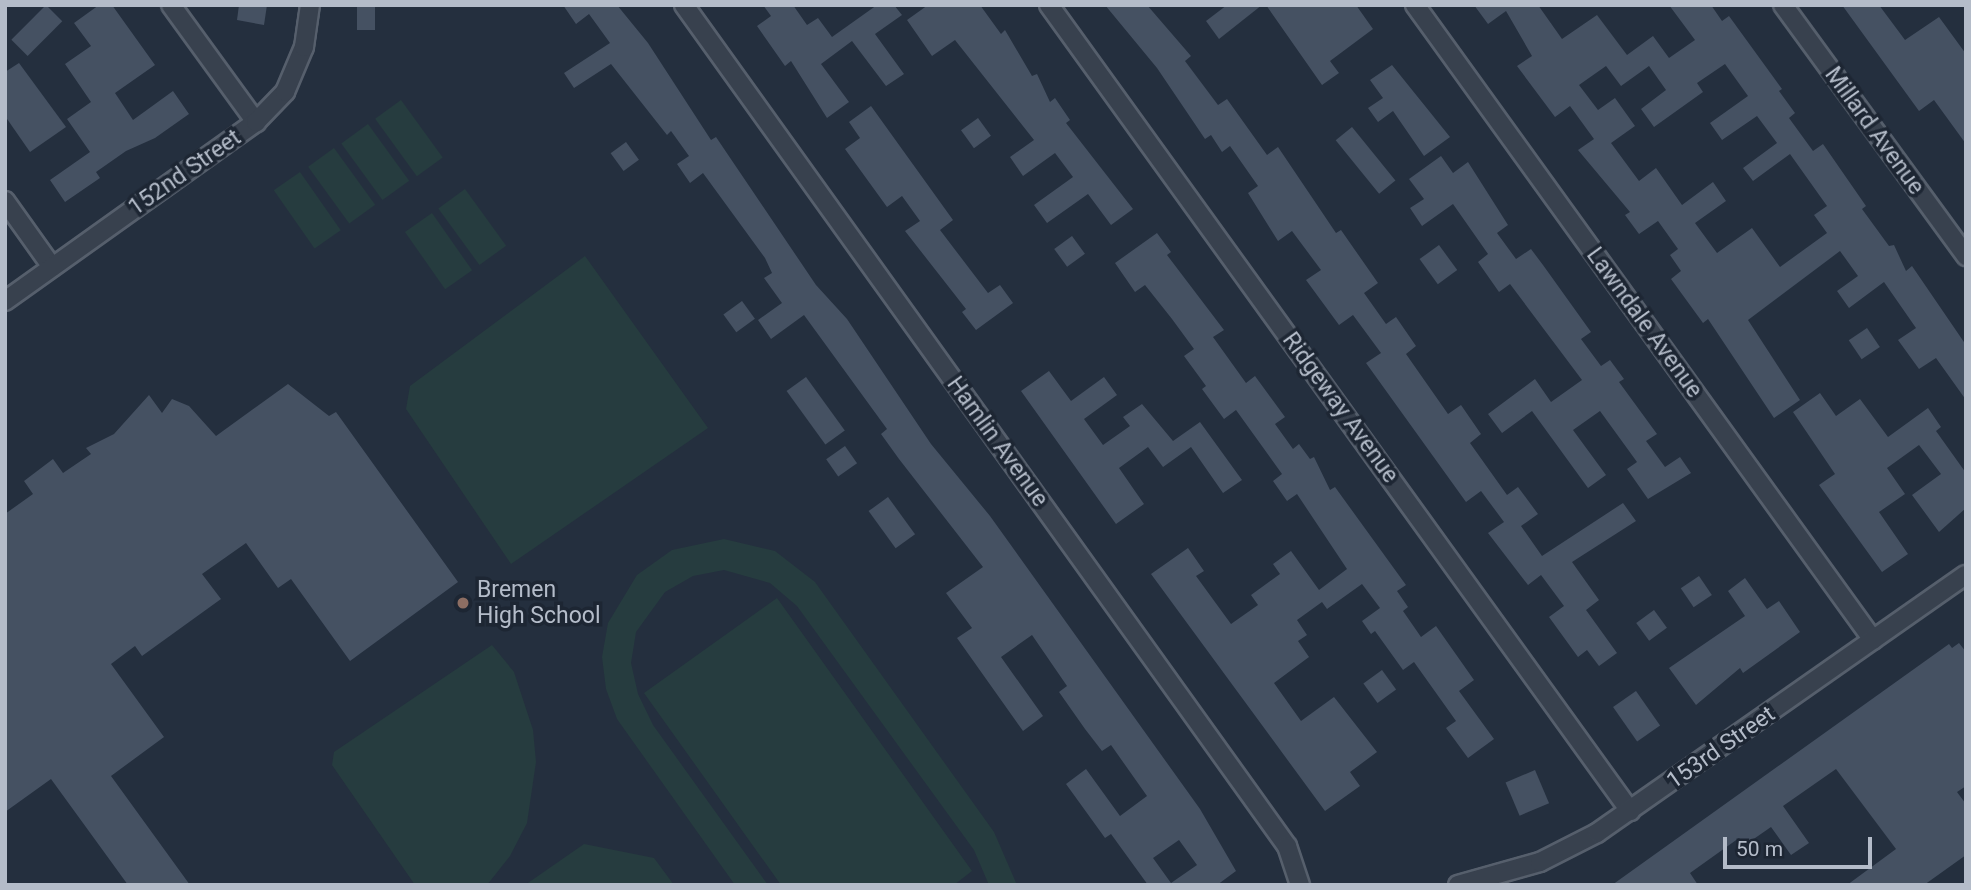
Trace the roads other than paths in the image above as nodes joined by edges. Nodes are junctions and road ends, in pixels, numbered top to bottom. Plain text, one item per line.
1 (171, 5) edge
2 (310, 5) edge
3 (684, 5) edge
4 (1049, 5) edge
5 (1415, 5) edge
6 (1783, 5) edge
7 (256, 122) junction
8 (5, 201) edge
9 (1966, 256) edge
10 (52, 267) junction
11 (5, 301) edge
12 (1966, 575) edge
13 (1873, 640) junction
14 (1630, 811) junction
15 (1300, 885) edge
16 (1458, 885) edge

1 - 7 street
2 - 7 street, 152nd Street
3 - 15 street, Hamlin Avenue
4 - 14 street, Ridgeway Avenue
5 - 13 street, Lawndale Avenue
6 - 9 street, Millard Avenue
7 - 10 street, 152nd Street
8 - 10 street
10 - 11 street, 152nd Street
12 - 13 street, 153rd Street
13 - 14 street, 153rd Street
14 - 16 street, 153rd Street

